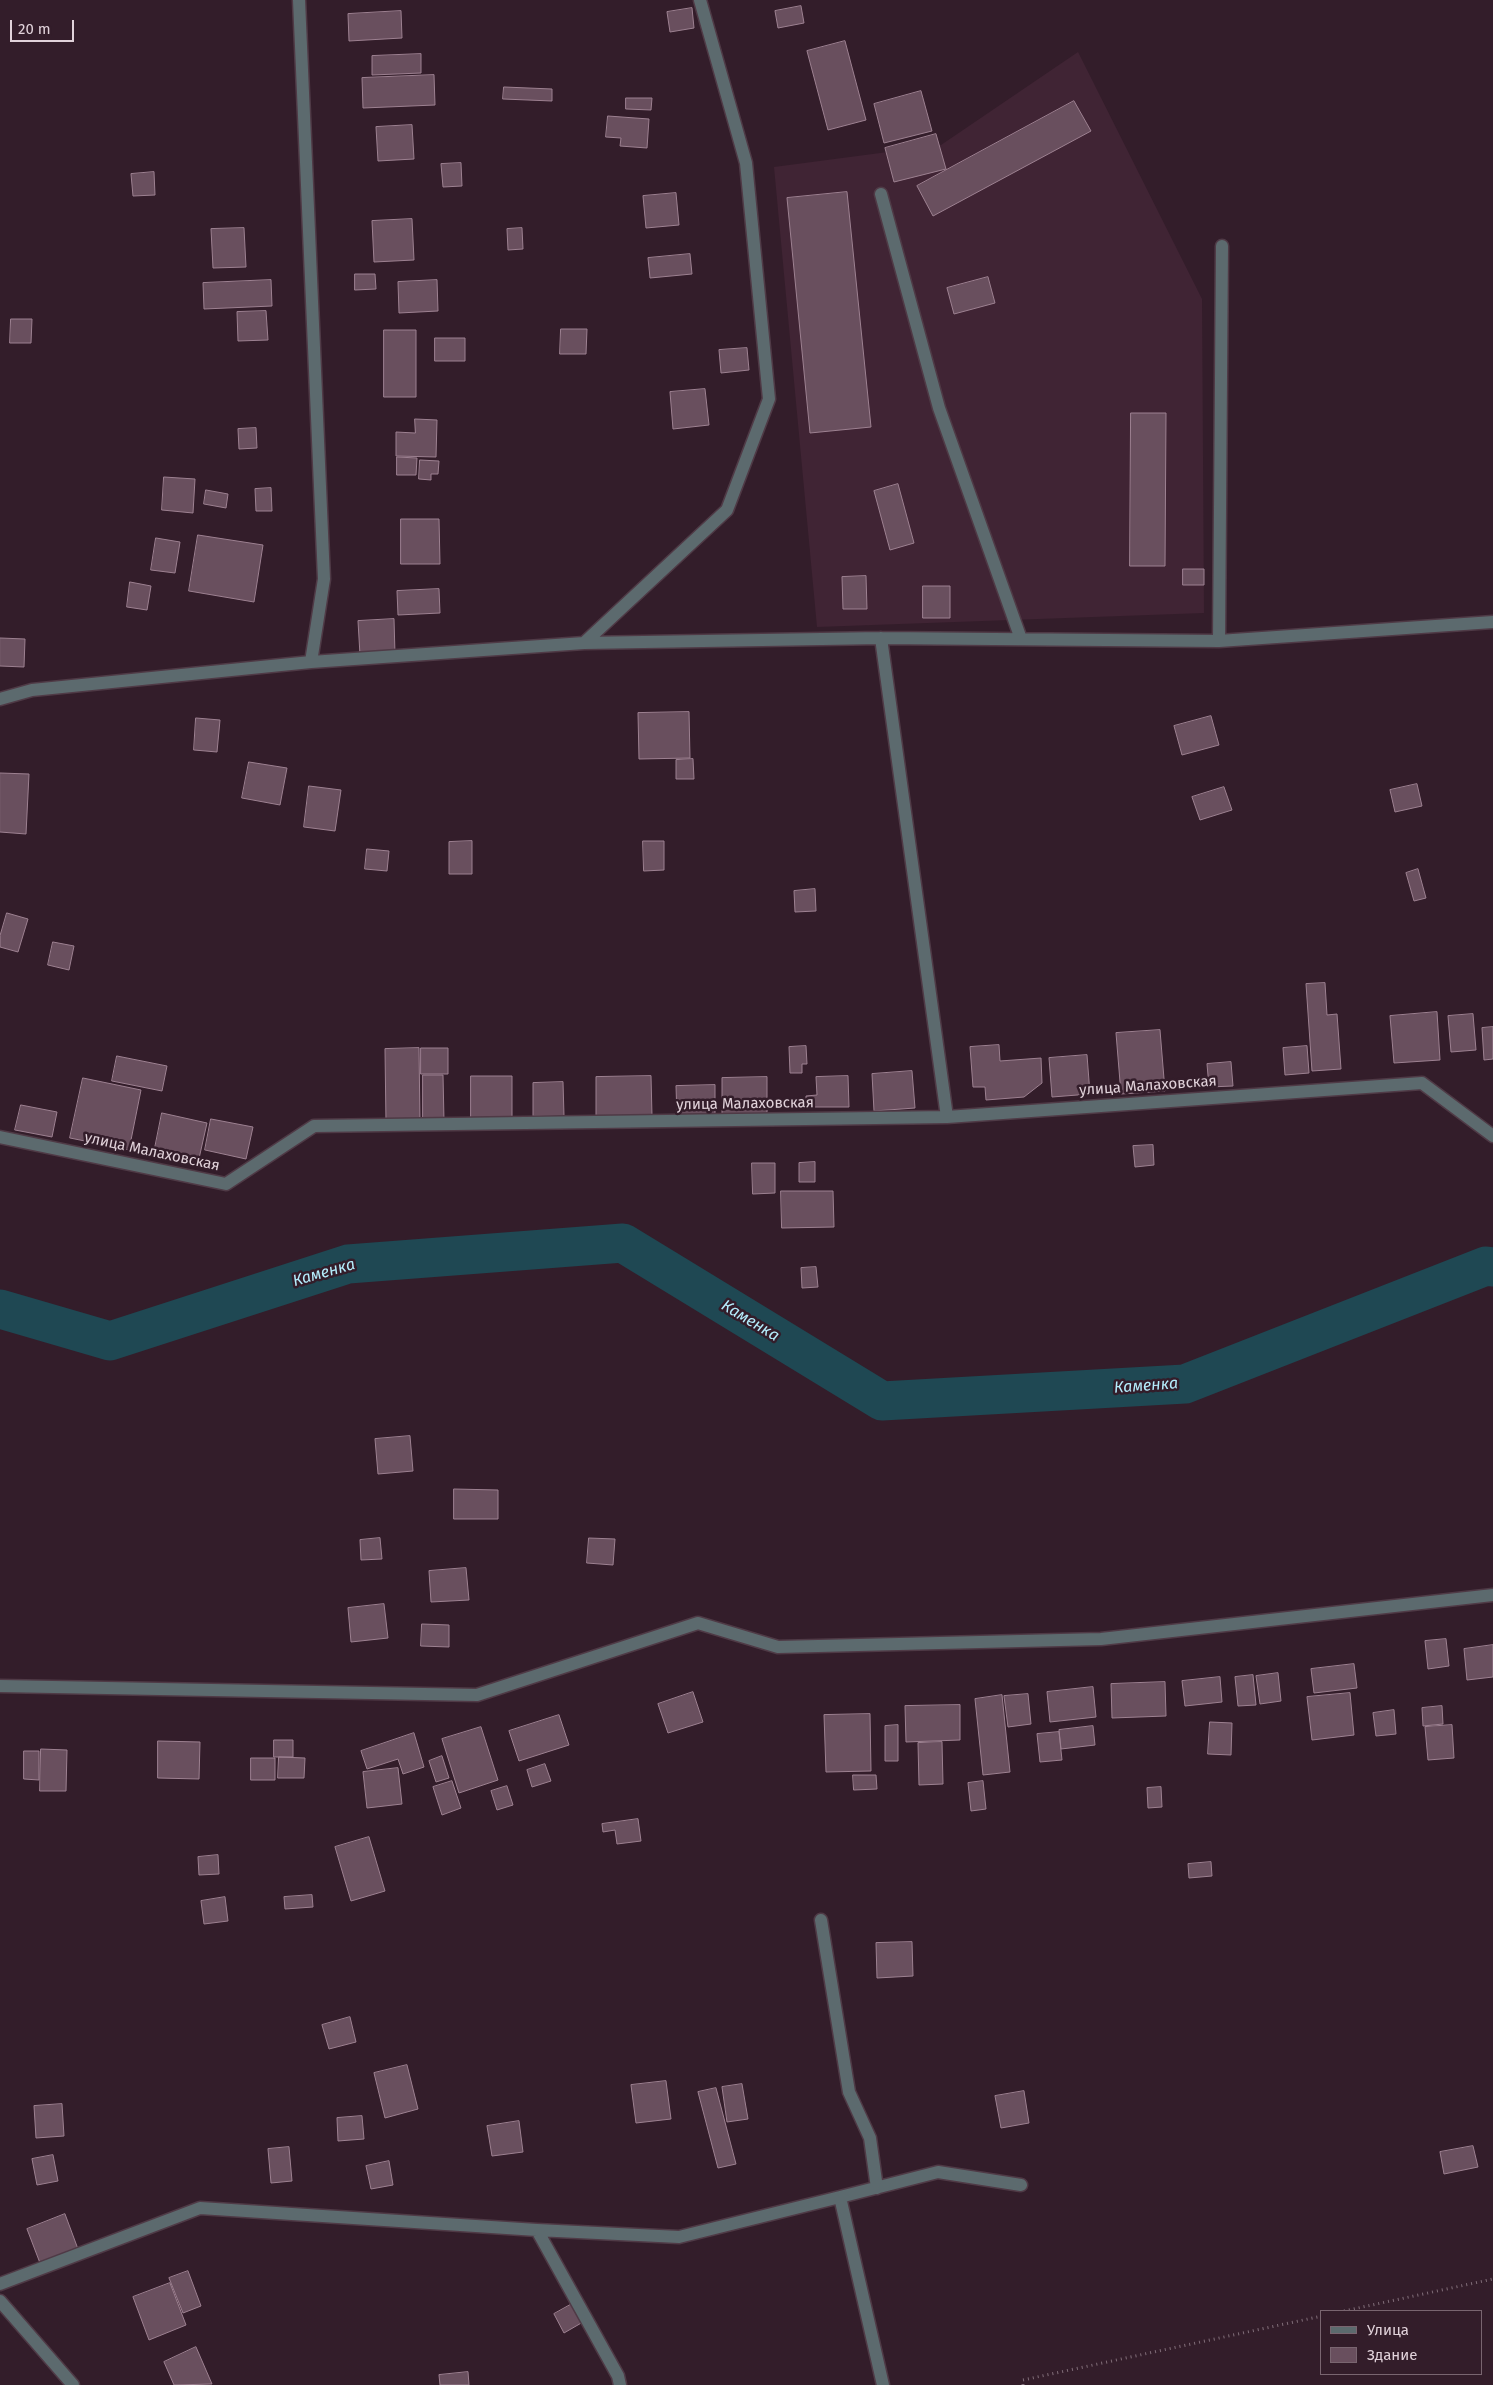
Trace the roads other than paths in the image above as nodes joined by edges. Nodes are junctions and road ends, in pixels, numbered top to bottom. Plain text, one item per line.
1 (299, 0) edge
2 (700, 0) edge
3 (881, 194) dead end
4 (1222, 246) dead end
5 (1493, 622) edge
6 (881, 638) junction
7 (1021, 639) junction
8 (1219, 641) junction
9 (584, 643) junction
10 (311, 662) junction
11 (0, 699) edge
12 (946, 1117) junction
13 (1493, 1136) edge
14 (0, 1137) edge
15 (1493, 1595) edge
16 (0, 1686) edge
17 (821, 1920) dead end
18 (1020, 2185) dead end
19 (877, 2188) junction
20 (840, 2197) junction
21 (537, 2230) junction
22 (0, 2284) edge
23 (0, 2301) edge
24 (73, 2385) edge
25 (620, 2385) edge
26 (883, 2385) edge

1 - 10 street
2 - 9 street
3 - 7 street
4 - 8 street
5 - 8 street
6 - 7 street
6 - 9 street
6 - 12 street
7 - 8 street
9 - 10 street
10 - 11 street
12 - 13 street, улица Малаховская
12 - 14 street, улица Малаховская
15 - 16 street
17 - 19 street
18 - 19 street
19 - 20 street
20 - 21 street
20 - 26 street
21 - 22 street
21 - 25 street
23 - 24 street

